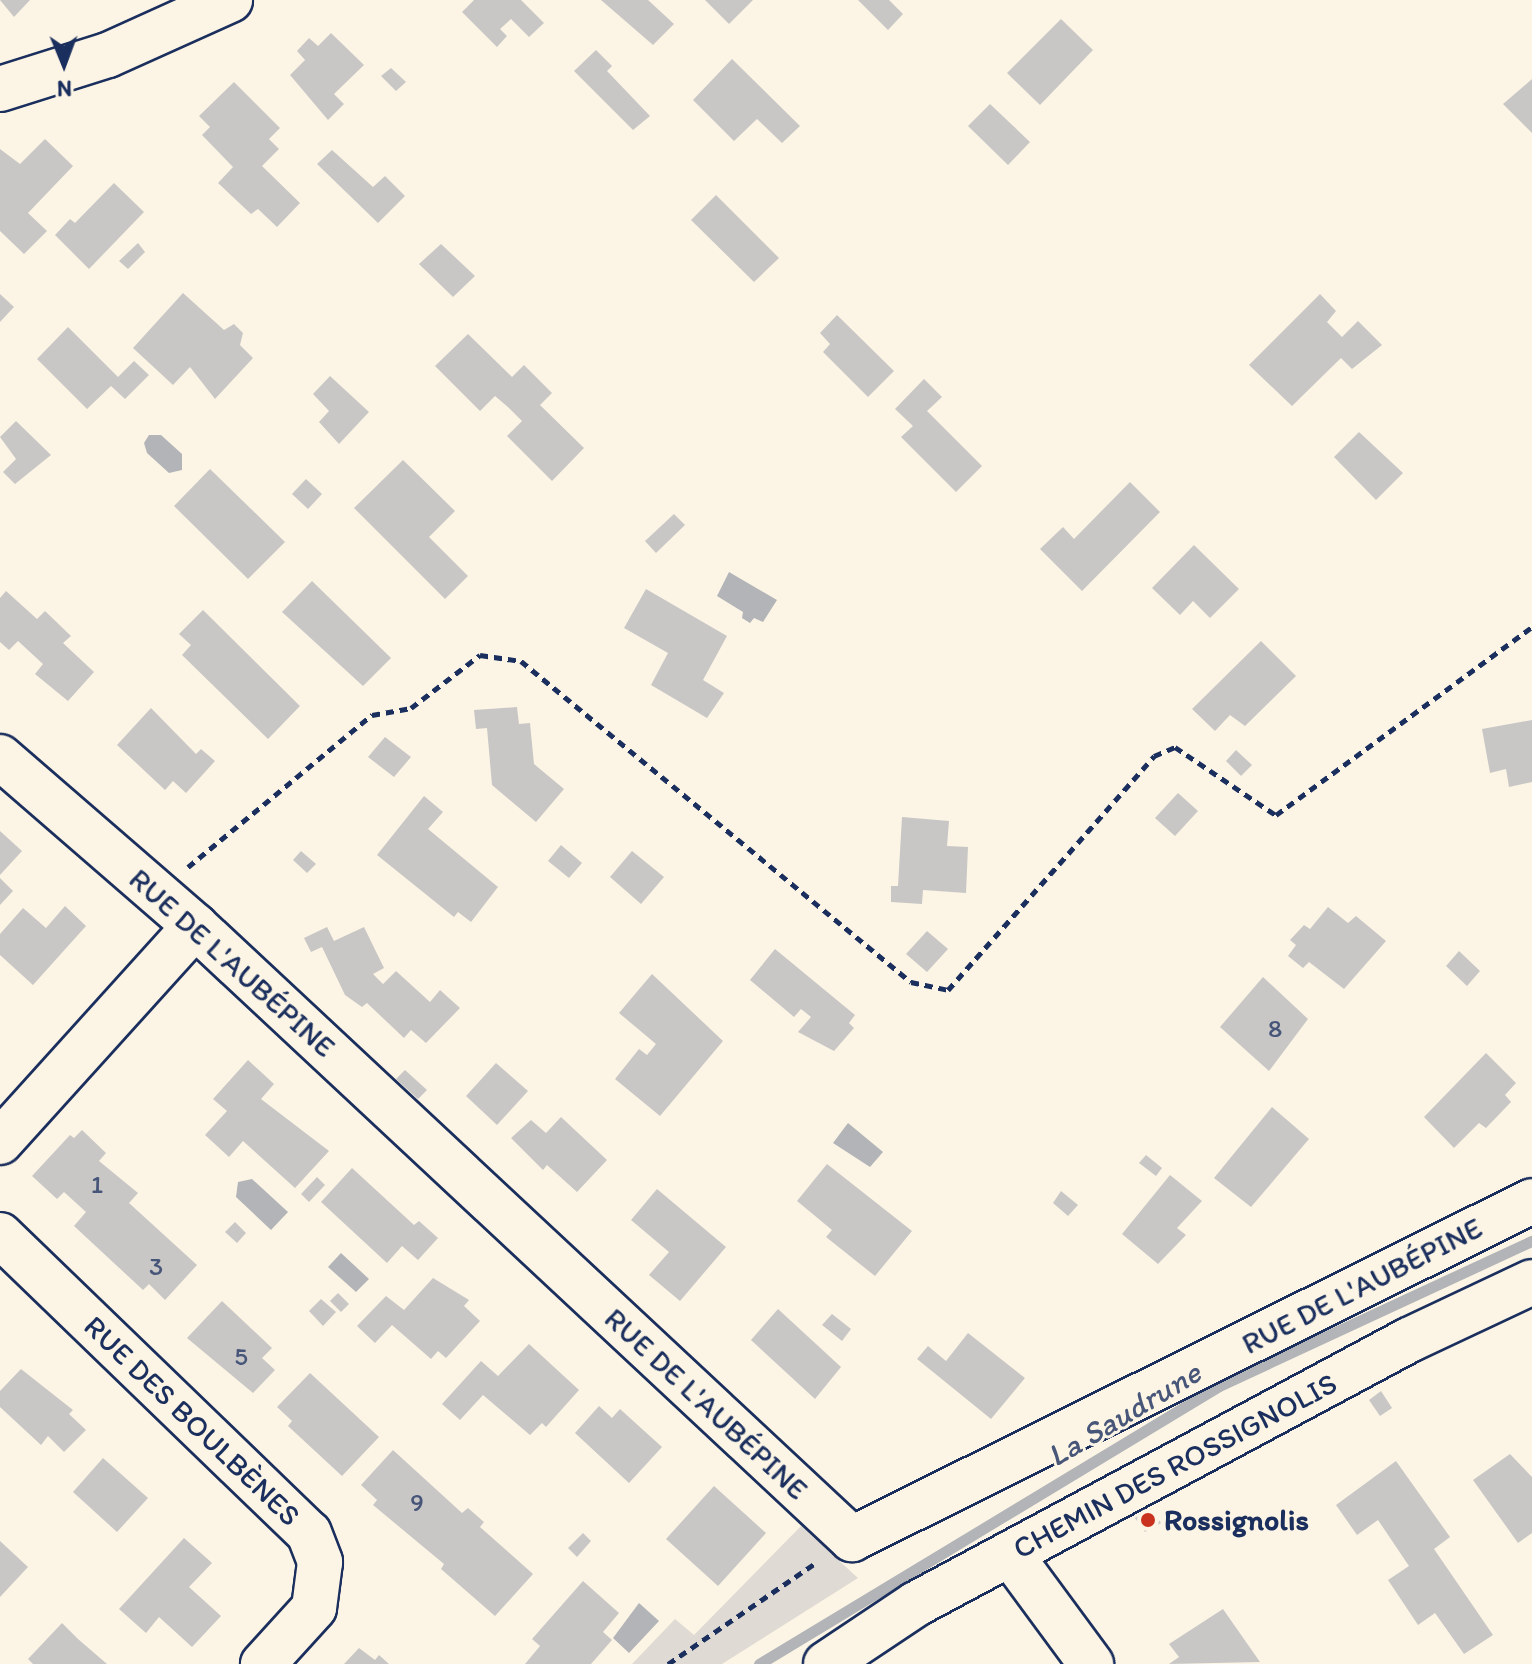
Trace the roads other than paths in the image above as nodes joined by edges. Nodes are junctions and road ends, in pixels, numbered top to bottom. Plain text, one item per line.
1 (230, 0) edge
2 (0, 89) edge
3 (0, 757) edge
4 (195, 926) junction
5 (0, 1142) edge
6 (1532, 1201) edge
7 (0, 1235) edge
8 (1532, 1282) edge
9 (1010, 1554) junction
10 (263, 1664) edge
11 (826, 1664) edge
12 (1091, 1664) edge

1 - 2 street
3 - 4 street, RUE DE L'AUBÉPINE
4 - 5 street
4 - 6 street, RUE DE L'AUBÉPINE
7 - 10 street, RUE DES BOULBÈNES
8 - 9 street, CHEMIN DES ROSSIGNOLIS
9 - 11 street, CHEMIN DES ROSSIGNOLIS
9 - 12 street

